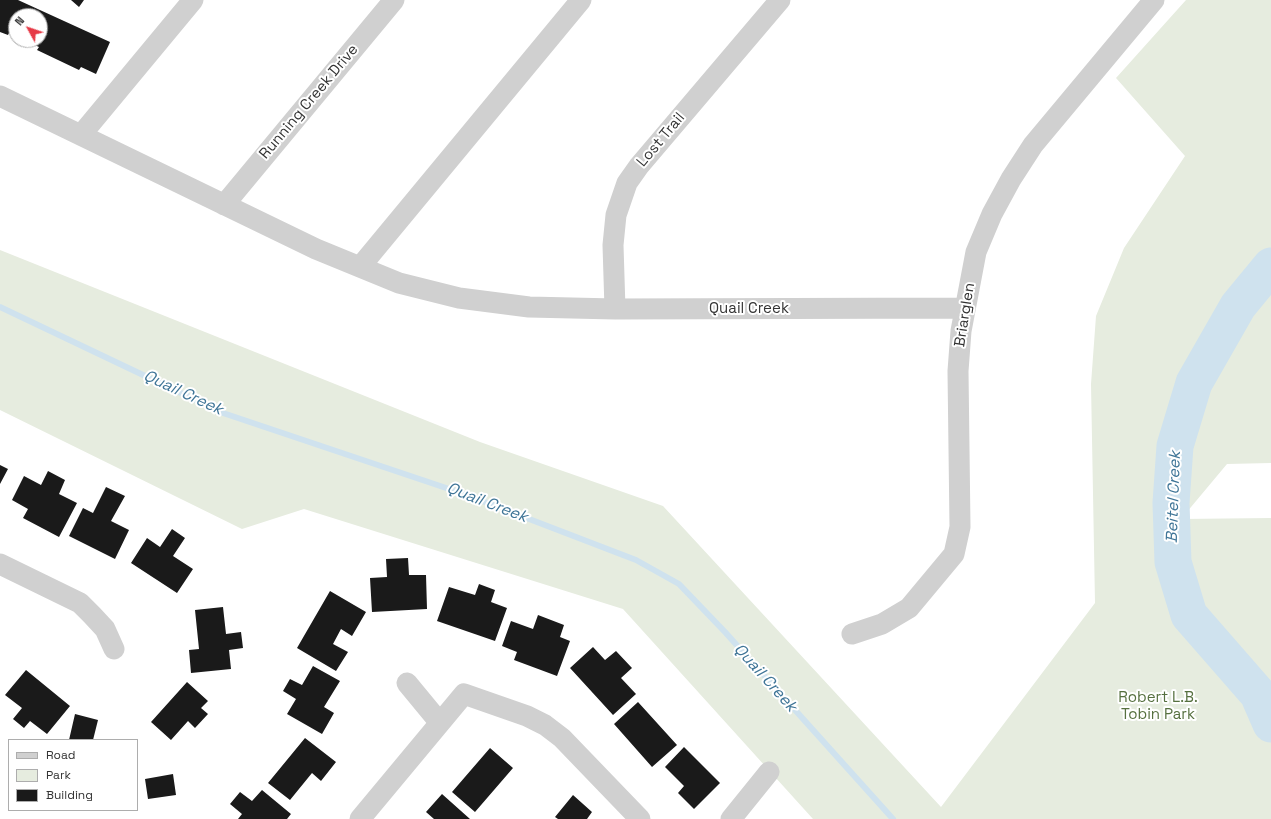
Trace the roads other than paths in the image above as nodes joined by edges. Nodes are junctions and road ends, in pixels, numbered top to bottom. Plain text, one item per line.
1 (193, 0) edge
2 (394, 0) edge
3 (581, 0) edge
4 (780, 0) edge
5 (1154, 0) edge
6 (0, 96) edge
7 (81, 135) junction
8 (224, 205) junction
9 (360, 267) junction
10 (965, 308) junction
11 (615, 309) junction
12 (0, 564) edge
13 (852, 634) dead end
14 (114, 649) dead end
15 (407, 683) dead end
16 (440, 723) junction
17 (769, 772) dead end
18 (360, 819) edge
19 (640, 819) edge
20 (731, 819) edge

1 - 7 street
2 - 8 street, Running Creek Drive
3 - 9 street
4 - 11 street, Lost Trail
5 - 10 street, Briarglen
6 - 7 street, Quail Creek
7 - 8 street, Quail Creek
8 - 9 street, Quail Creek
9 - 11 street, Quail Creek
10 - 11 street, Quail Creek
10 - 13 street, Briarglen
12 - 14 street
15 - 16 street
16 - 18 street
16 - 19 street
17 - 20 street

